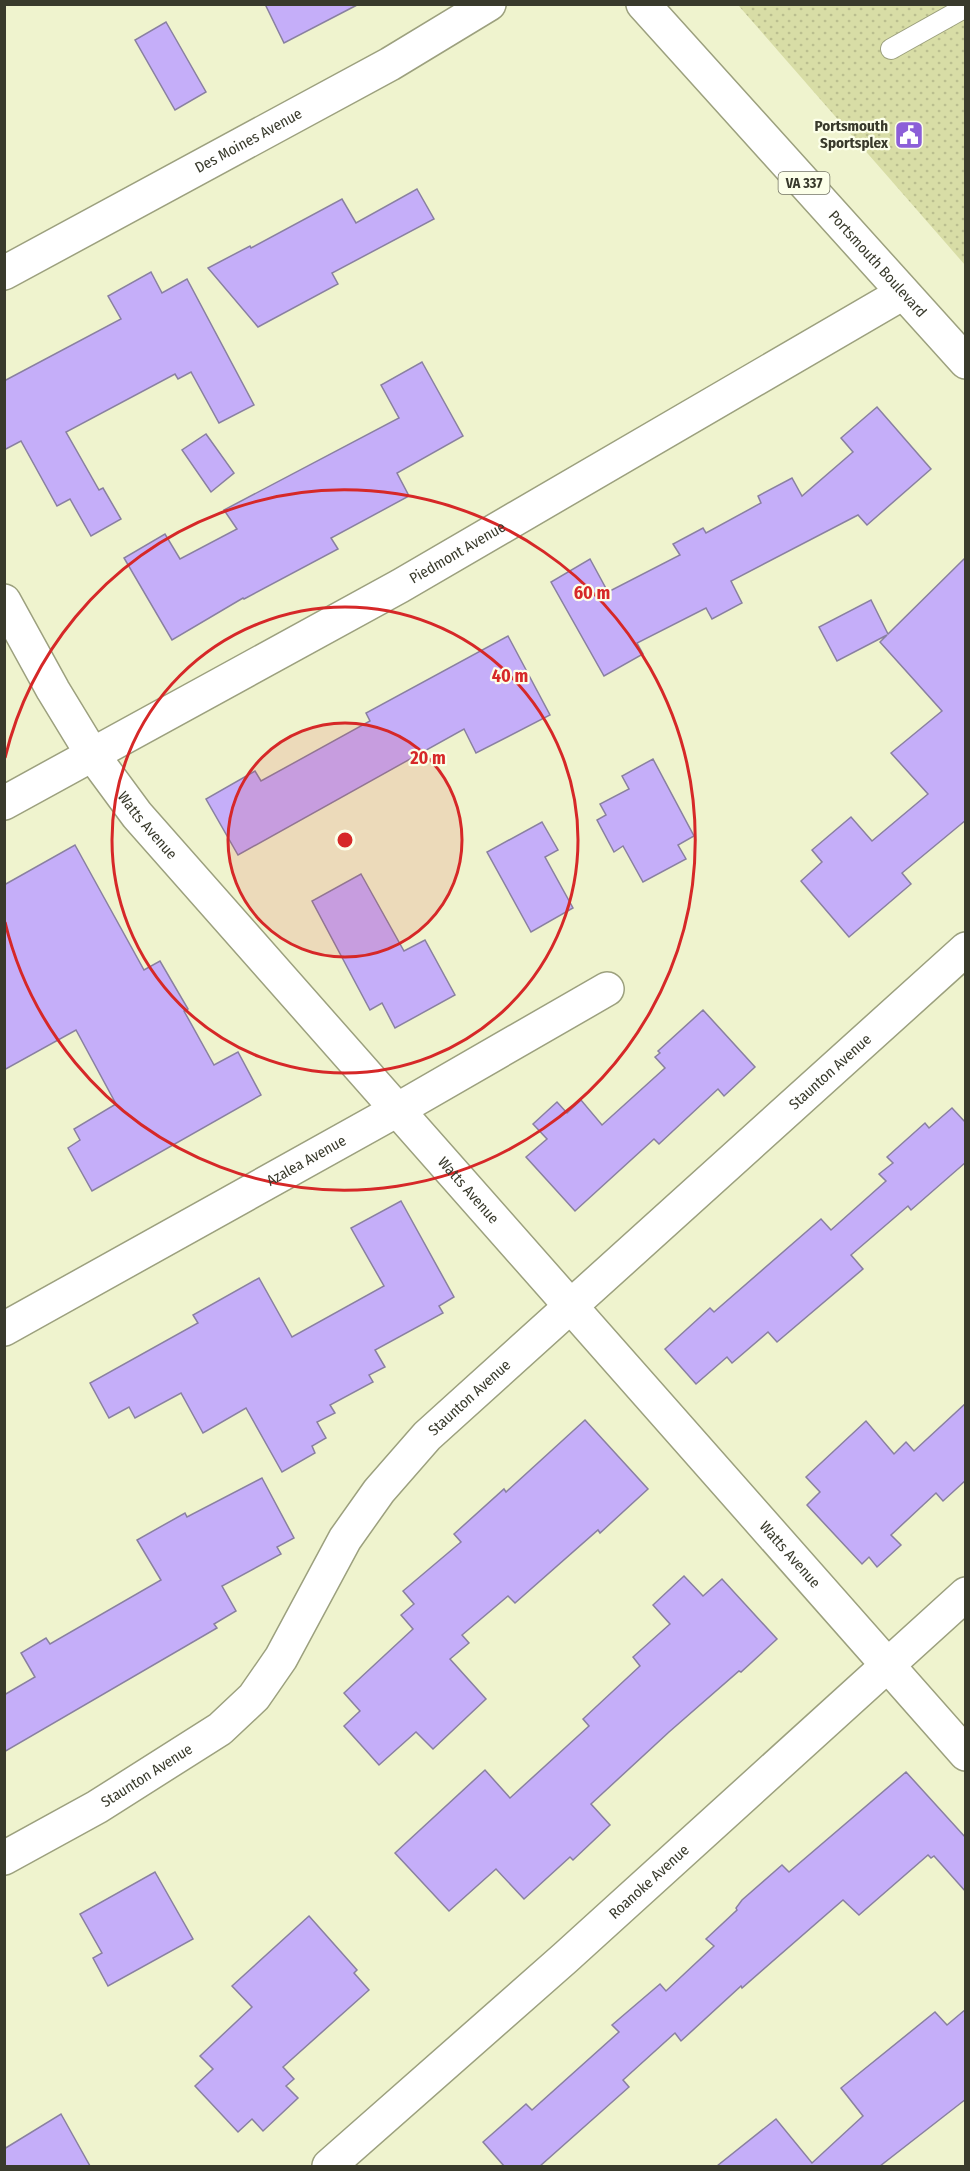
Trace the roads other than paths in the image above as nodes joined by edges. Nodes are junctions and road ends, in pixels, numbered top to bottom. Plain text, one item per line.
1 (489, 4) edge
2 (643, 4) edge
3 (966, 8) edge
4 (891, 49) dead end
5 (4, 273) edge
6 (903, 293) junction
7 (966, 362) edge
8 (4, 602) edge
9 (92, 754) junction
10 (4, 803) edge
11 (966, 949) edge
12 (608, 989) dead end
13 (397, 1110) junction
14 (571, 1307) junction
15 (4, 1329) edge
16 (966, 1594) edge
17 (888, 1665) junction
18 (966, 1754) edge
19 (4, 1858) edge
20 (329, 2166) edge

1 - 5 street, Des Moines Avenue
2 - 6 street, Portsmouth Boulevard / VA 337
3 - 4 lane
6 - 7 street, Portsmouth Boulevard / VA 337
6 - 9 street, Piedmont Avenue
8 - 9 street, Watts Avenue
9 - 10 street, Piedmont Avenue
9 - 13 street, Watts Avenue
11 - 14 street, Staunton Avenue
12 - 13 street, Azalea Avenue
13 - 14 street, Watts Avenue
13 - 15 street, Azalea Avenue
14 - 17 street, Watts Avenue
14 - 19 street, Staunton Avenue
16 - 17 street, Roanoke Avenue
17 - 18 street, Watts Avenue
17 - 20 street, Roanoke Avenue

